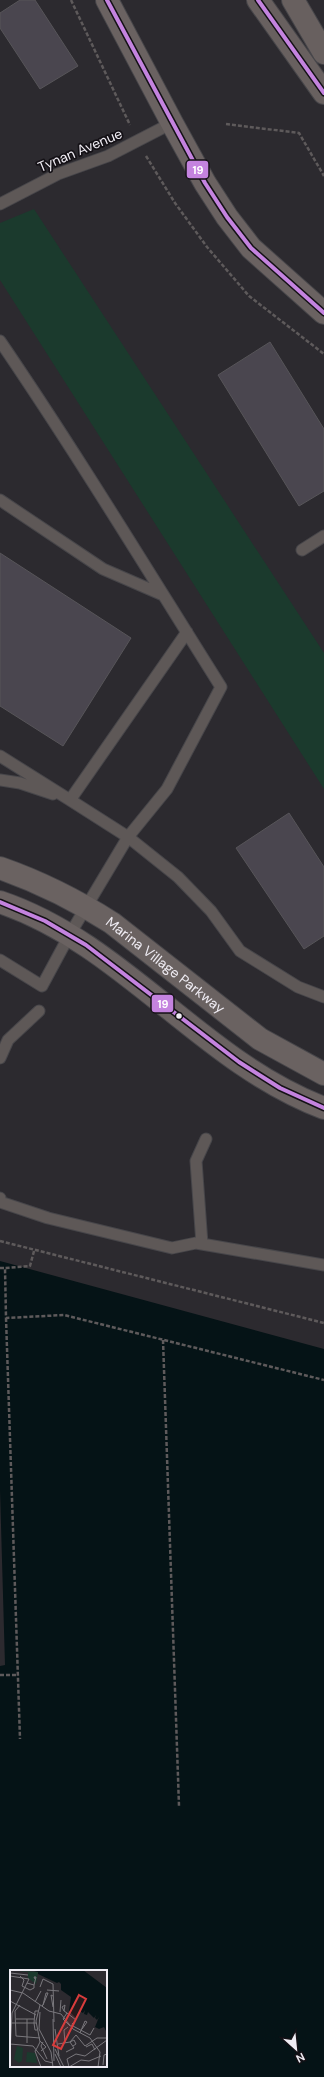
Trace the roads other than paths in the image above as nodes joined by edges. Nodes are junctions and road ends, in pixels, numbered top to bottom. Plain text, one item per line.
1 (107, 0) edge
2 (258, 0) edge
3 (293, 0) edge
4 (324, 53) edge
5 (324, 93) edge
6 (172, 123) junction
7 (0, 204) edge
8 (324, 313) edge
9 (0, 341) edge
10 (0, 500) edge
11 (324, 536) edge
12 (302, 550) dead end
13 (163, 595) junction
14 (187, 632) junction
15 (0, 756) edge
16 (0, 780) edge
17 (70, 800) junction
18 (128, 837) junction
19 (0, 868) edge
20 (0, 902) edge
21 (86, 907) junction
22 (70, 934) junction
23 (0, 960) edge
24 (324, 997) edge
25 (40, 1012) dead end
26 (0, 1058) edge
27 (324, 1074) edge
28 (324, 1108) edge
29 (206, 1139) dead end
30 (0, 1198) edge
31 (202, 1244) junction
32 (324, 1265) edge

1 - 6 street
2 - 5 main road
3 - 4 main road
6 - 7 lane, Tynan Avenue
6 - 8 street
9 - 13 lane
10 - 13 lane
11 - 12 lane
13 - 14 lane
14 - 17 lane
14 - 18 lane
15 - 17 lane
16 - 17 lane
17 - 18 lane
18 - 21 lane
18 - 24 lane
19 - 21 street, Marina Village Parkway
20 - 22 street
21 - 22 lane
21 - 27 street, Marina Village Parkway
22 - 23 lane
22 - 28 street
25 - 26 lane
29 - 31 lane
30 - 31 lane
31 - 32 lane

